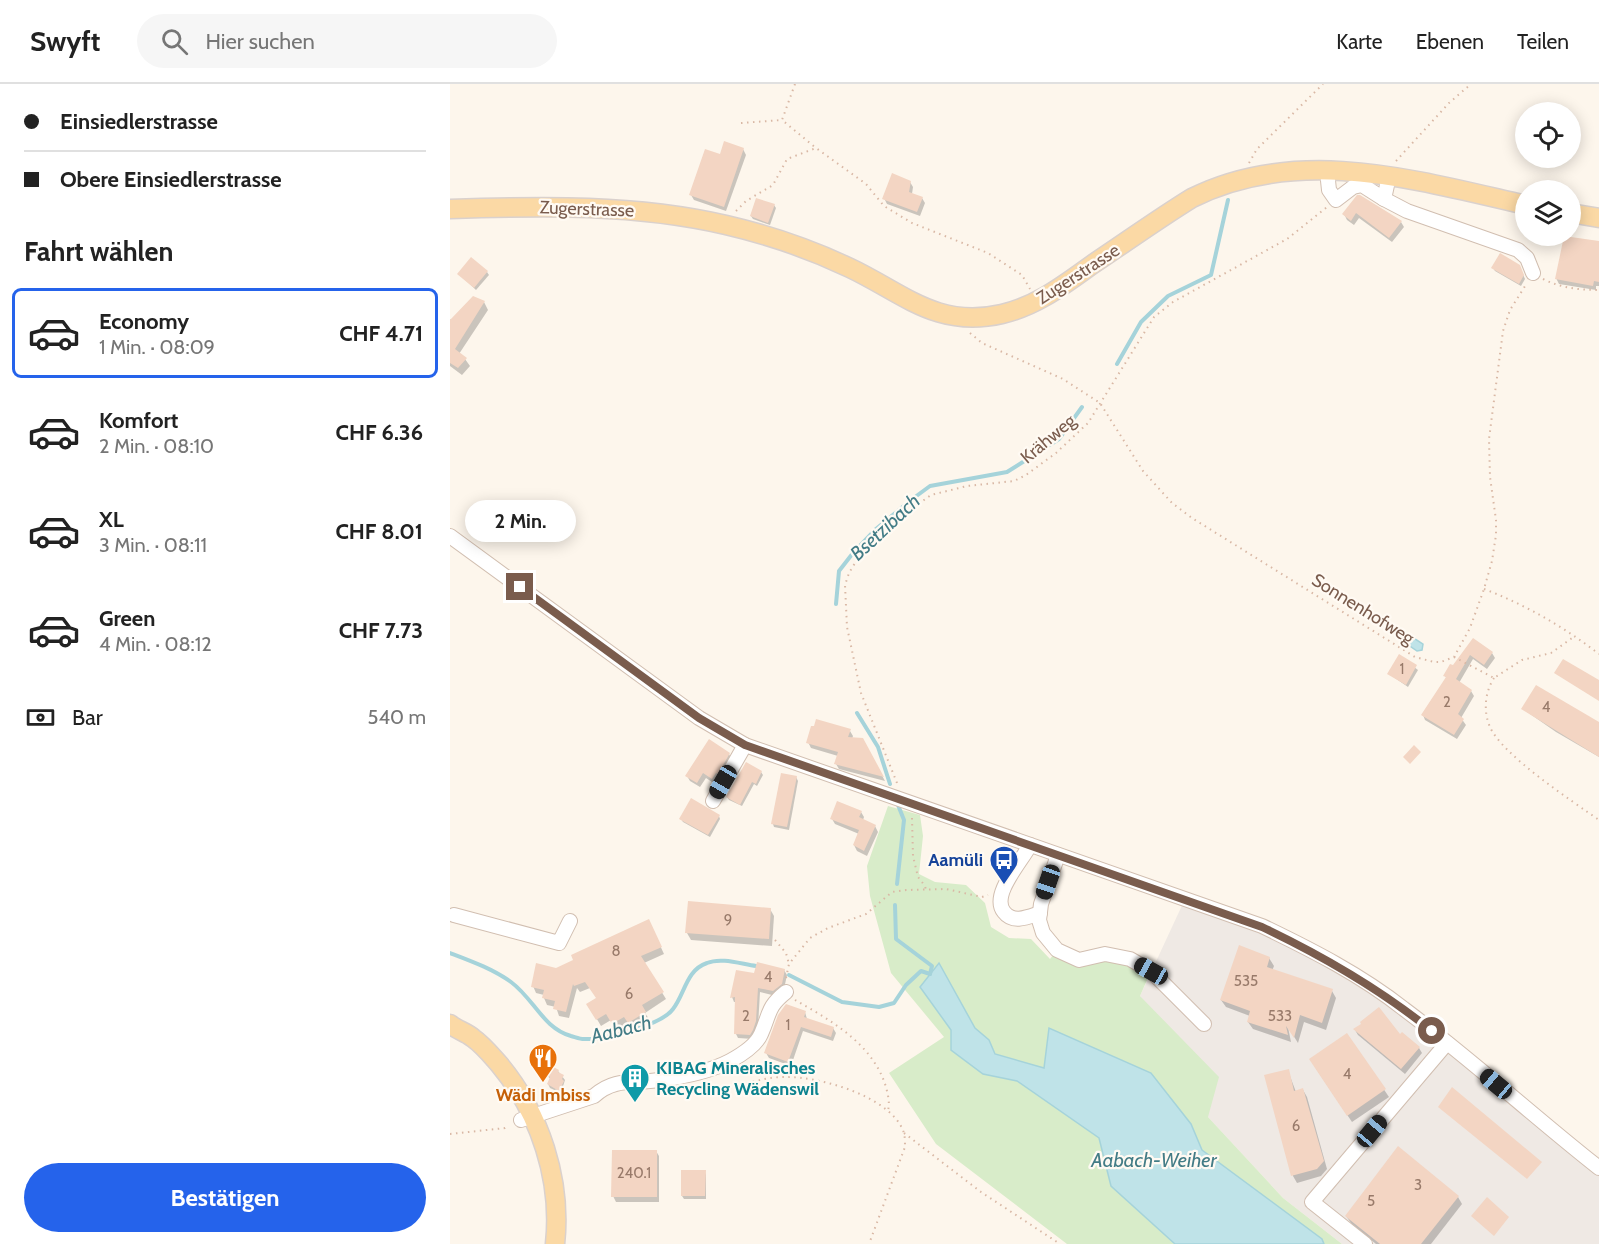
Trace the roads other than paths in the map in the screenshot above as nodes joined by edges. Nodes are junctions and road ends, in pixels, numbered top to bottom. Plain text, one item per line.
1 (1327, 171) junction
2 (1389, 176) junction
3 (1384, 199) junction
4 (1515, 202) edge
5 (450, 209) edge
6 (1581, 215) edge
7 (1599, 218) edge
8 (1533, 273) road end
9 (450, 536) edge
10 (745, 745) junction
11 (713, 801) dead end
12 (1030, 845) junction
13 (1058, 855) junction
14 (1040, 913) junction
15 (454, 915) dead end
16 (570, 921) dead end
17 (790, 995) road end
18 (1204, 1024) dead end
19 (453, 1027) edge
20 (1447, 1043) junction
21 (526, 1118) junction
22 (1599, 1168) edge
23 (543, 1244) edge
24 (555, 1244) edge
25 (1365, 1244) edge

1 - 2 main road, Zugerstrasse
1 - 3 street
1 - 5 main road, Zugerstrasse
2 - 3 street
2 - 4 main road, Zugerstrasse
3 - 8 street
6 - 7 main road
9 - 10 street
10 - 11 street
10 - 12 street
12 - 13 street
12 - 14 street
13 - 14 street
13 - 20 street
14 - 18 street
15 - 16 street
17 - 21 street
19 - 21 main road
20 - 22 street
20 - 25 street
21 - 23 main road
21 - 24 main road

